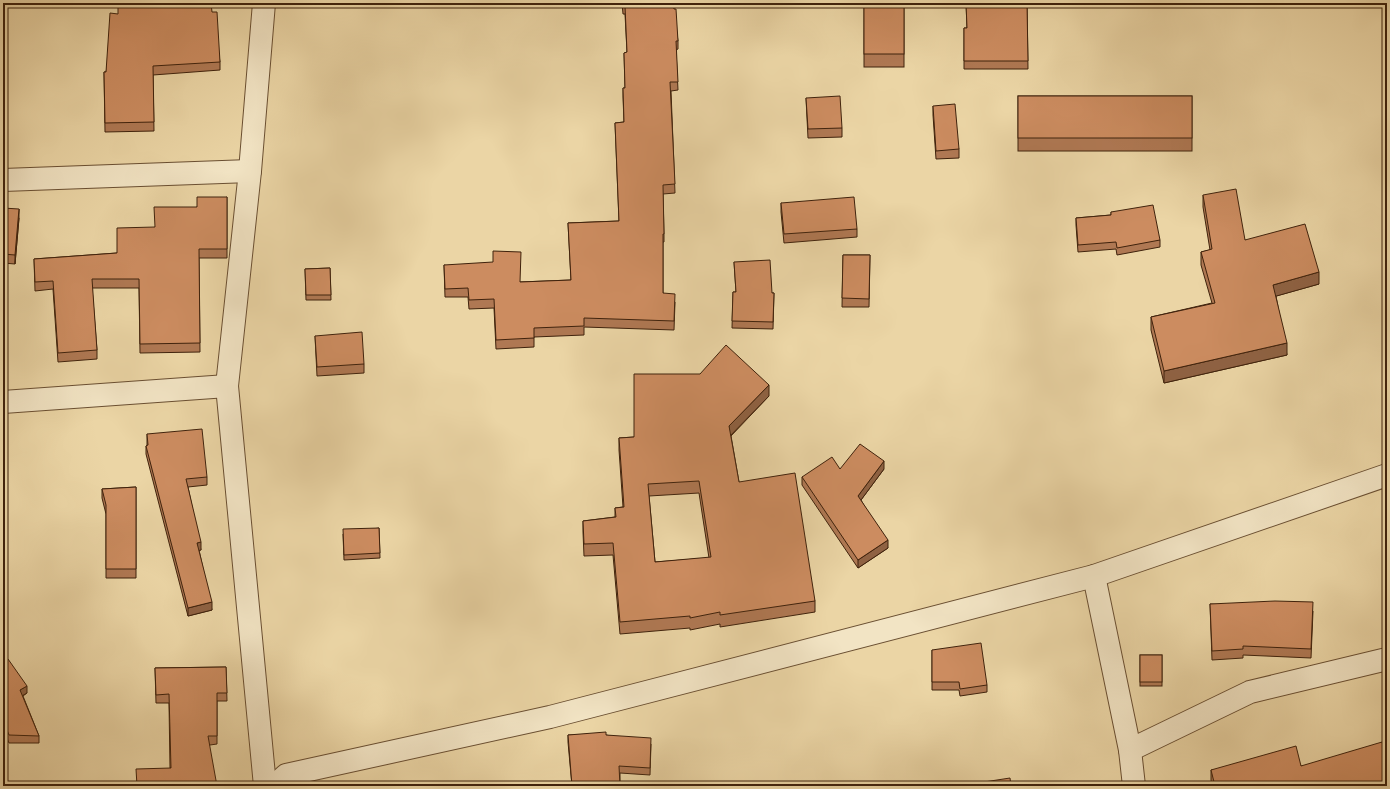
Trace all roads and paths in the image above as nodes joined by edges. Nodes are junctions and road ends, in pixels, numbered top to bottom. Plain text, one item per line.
1 (264, 3) edge
2 (250, 171) junction
3 (3, 180) edge
4 (227, 386) junction
5 (3, 402) edge
6 (1387, 475) edge
7 (1094, 576) junction
8 (1387, 658) edge
9 (1130, 750) junction
10 (265, 786) edge
11 (274, 786) edge
12 (1134, 786) edge

1 - 2 street
2 - 3 street
2 - 4 street
4 - 5 street
4 - 10 street
6 - 7 street
7 - 9 street
7 - 11 street
8 - 9 street
9 - 12 street

